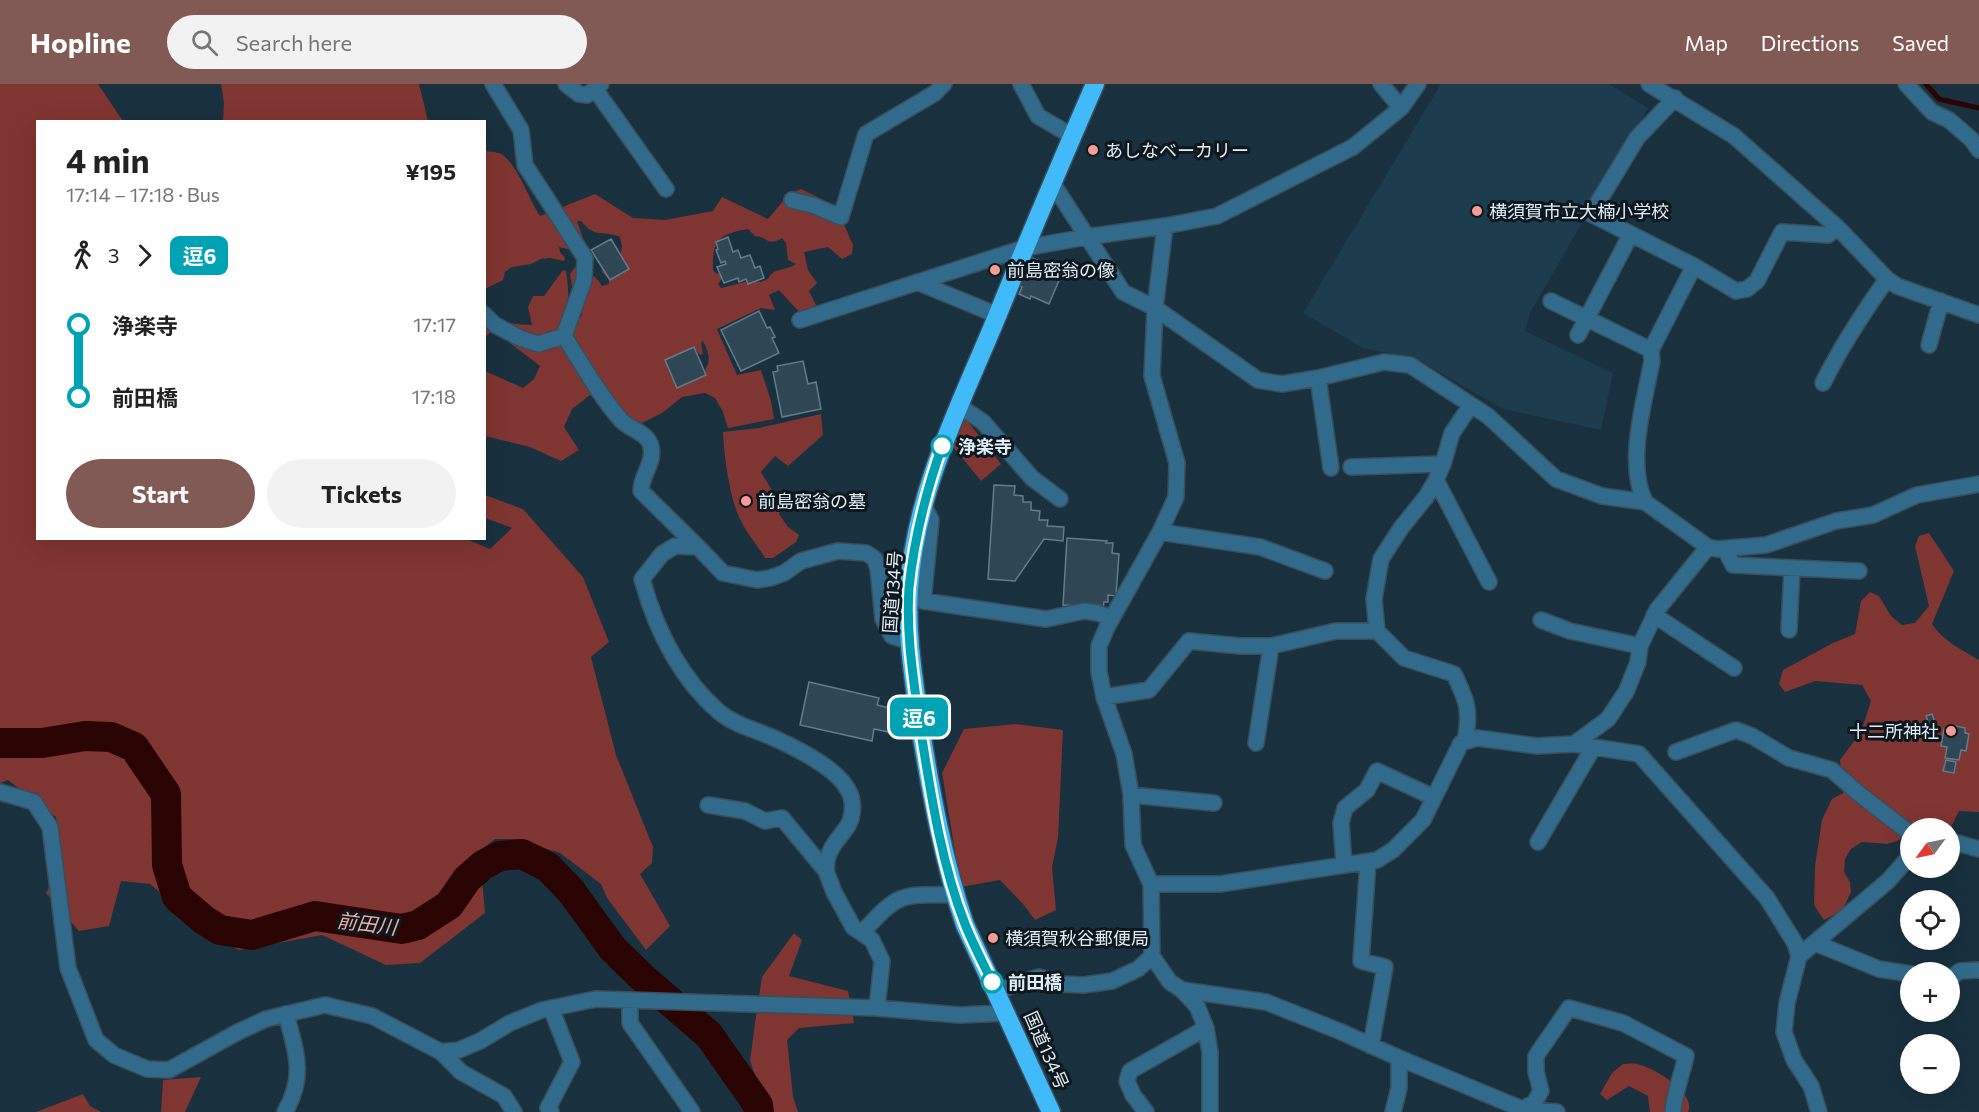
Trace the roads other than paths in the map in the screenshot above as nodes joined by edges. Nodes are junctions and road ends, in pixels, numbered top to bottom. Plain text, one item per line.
1 (493, 84) edge
2 (566, 84) edge
3 (944, 84) edge
4 (1020, 84) edge
5 (1095, 84) edge
6 (1381, 84) edge
7 (1418, 84) edge
8 (1649, 84) edge
9 (1906, 84) edge
10 (598, 87) edge
11 (1675, 98) junction
12 (1401, 108) junction
13 (1072, 136) junction
14 (1979, 150) edge
15 (1053, 184) junction
16 (666, 189) dead end
17 (792, 200) dead end
18 (1165, 226) junction
19 (1837, 227) junction
20 (1631, 234) junction
21 (1086, 237) junction
22 (1024, 248) junction
23 (1694, 266) junction
24 (1887, 279) junction
25 (917, 282) junction
26 (1941, 300) junction
27 (1551, 301) dead end
28 (1155, 308) junction
29 (997, 315) junction
30 (1979, 315) edge
31 (486, 316) edge
32 (1586, 319) junction
33 (800, 320) dead end
34 (1578, 335) dead end
35 (564, 336) junction
36 (1929, 345) dead end
37 (1651, 350) junction
38 (1318, 378) junction
39 (1823, 383) dead end
40 (958, 405) junction
41 (1471, 405) junction
42 (1443, 464) junction
43 (1351, 467) dead end
44 (1331, 468) dead end
45 (1436, 480) junction
46 (1979, 484) edge
47 (1060, 499) dead end
48 (1645, 502) junction
49 (924, 506) junction
50 (1160, 532) junction
51 (698, 547) junction
52 (1708, 547) junction
53 (1725, 549) junction
54 (1792, 568) junction
55 (1325, 571) dead end
56 (1859, 571) dead end
57 (1489, 582) dead end
58 (1654, 615) junction
59 (1112, 618) junction
60 (1541, 620) dead end
61 (1789, 630) dead end
62 (1377, 631) junction
63 (909, 641) junction
64 (1271, 646) junction
65 (1640, 646) junction
66 (1734, 668) dead end
67 (1104, 697) junction
68 (1465, 741) junction
69 (1256, 743) dead end
70 (1574, 744) junction
71 (1593, 748) junction
72 (1676, 752) dead end
73 (0, 792) edge
74 (1131, 795) junction
75 (1433, 797) junction
76 (1214, 803) dead end
77 (708, 805) dead end
78 (1900, 825) edge
79 (1538, 842) dead end
80 (1960, 844) edge
81 (1979, 849) edge
82 (1368, 862) junction
83 (1344, 866) junction
84 (1900, 867) edge
85 (826, 871) junction
86 (1151, 884) junction
87 (955, 895) junction
88 (862, 933) junction
89 (1815, 943) junction
90 (1152, 956) junction
91 (1799, 956) junction
92 (1979, 970) edge
93 (1960, 971) edge
94 (1900, 972) edge
95 (1182, 990) junction
96 (996, 991) junction
97 (630, 1000) junction
98 (551, 1008) junction
99 (877, 1008) junction
100 (1007, 1013) junction
101 (286, 1014) junction
102 (1206, 1029) junction
103 (1371, 1046) junction
104 (441, 1052) junction
105 (1399, 1058) junction
106 (1522, 1109) junction
107 (285, 1112) edge
108 (514, 1112) edge
109 (551, 1112) edge
110 (692, 1112) edge
111 (1051, 1112) edge
112 (1146, 1112) edge
113 (1210, 1112) edge
114 (1393, 1112) edge
115 (1557, 1112) edge
116 (1672, 1112) edge
117 (1819, 1112) edge

1 - 35 street
2 - 10 street
3 - 17 street
4 - 13 street
5 - 13 highway, 国道134号
6 - 12 street
7 - 12 street
8 - 11 street
9 - 14 street
10 - 16 street
11 - 19 street
11 - 20 street
12 - 18 street
13 - 15 highway, 国道134号
15 - 21 street
15 - 22 highway, 国道134号
18 - 21 street
18 - 28 street
19 - 23 street
19 - 24 street
20 - 23 street
20 - 32 street
21 - 22 street
21 - 28 street
22 - 25 street
22 - 29 highway, 国道134号
23 - 37 street
24 - 26 street
24 - 39 street
25 - 29 street
25 - 33 street
26 - 30 street
26 - 36 street
27 - 32 street
28 - 38 street
28 - 50 street
29 - 40 highway, 国道134号
31 - 35 street
32 - 34 street
32 - 37 street
35 - 51 street
37 - 48 street
38 - 41 street
38 - 44 street
40 - 47 street
40 - 49 highway, 国道134号
41 - 42 street
41 - 48 street
42 - 43 street
42 - 45 street
45 - 57 street
45 - 62 street
46 - 53 street
48 - 52 street
49 - 59 street
49 - 63 highway, 国道134号
50 - 55 street
50 - 59 street
51 - 63 street
51 - 85 street
52 - 53 street
52 - 58 street
53 - 54 street
54 - 56 street
54 - 61 street
58 - 65 street
58 - 66 street
59 - 67 street
60 - 65 street
62 - 64 street
62 - 68 street
63 - 87 highway, 国道134号
64 - 67 street
64 - 69 street
65 - 70 street
67 - 74 street
68 - 70 street
68 - 75 street
70 - 71 street
71 - 79 street
71 - 91 street
72 - 78 street
73 - 101 street
74 - 76 street
74 - 86 street
75 - 82 street
75 - 83 street
77 - 85 street
80 - 81 street
82 - 83 street
82 - 103 street
83 - 86 street
84 - 89 street
85 - 88 street
86 - 90 street
87 - 88 street
87 - 96 highway, 国道134号
88 - 99 street
89 - 91 street
89 - 94 street
90 - 95 street
90 - 96 street
91 - 117 street
92 - 93 street
95 - 102 street
95 - 103 street
96 - 100 highway, 国道134号
97 - 98 street
97 - 99 street
97 - 110 street
98 - 104 street
98 - 109 street
99 - 100 street
100 - 111 highway, 国道134号
101 - 104 street
101 - 107 street
102 - 112 street
102 - 113 street
103 - 105 street
104 - 108 street
105 - 106 street
105 - 114 street
106 - 115 street
106 - 116 street

